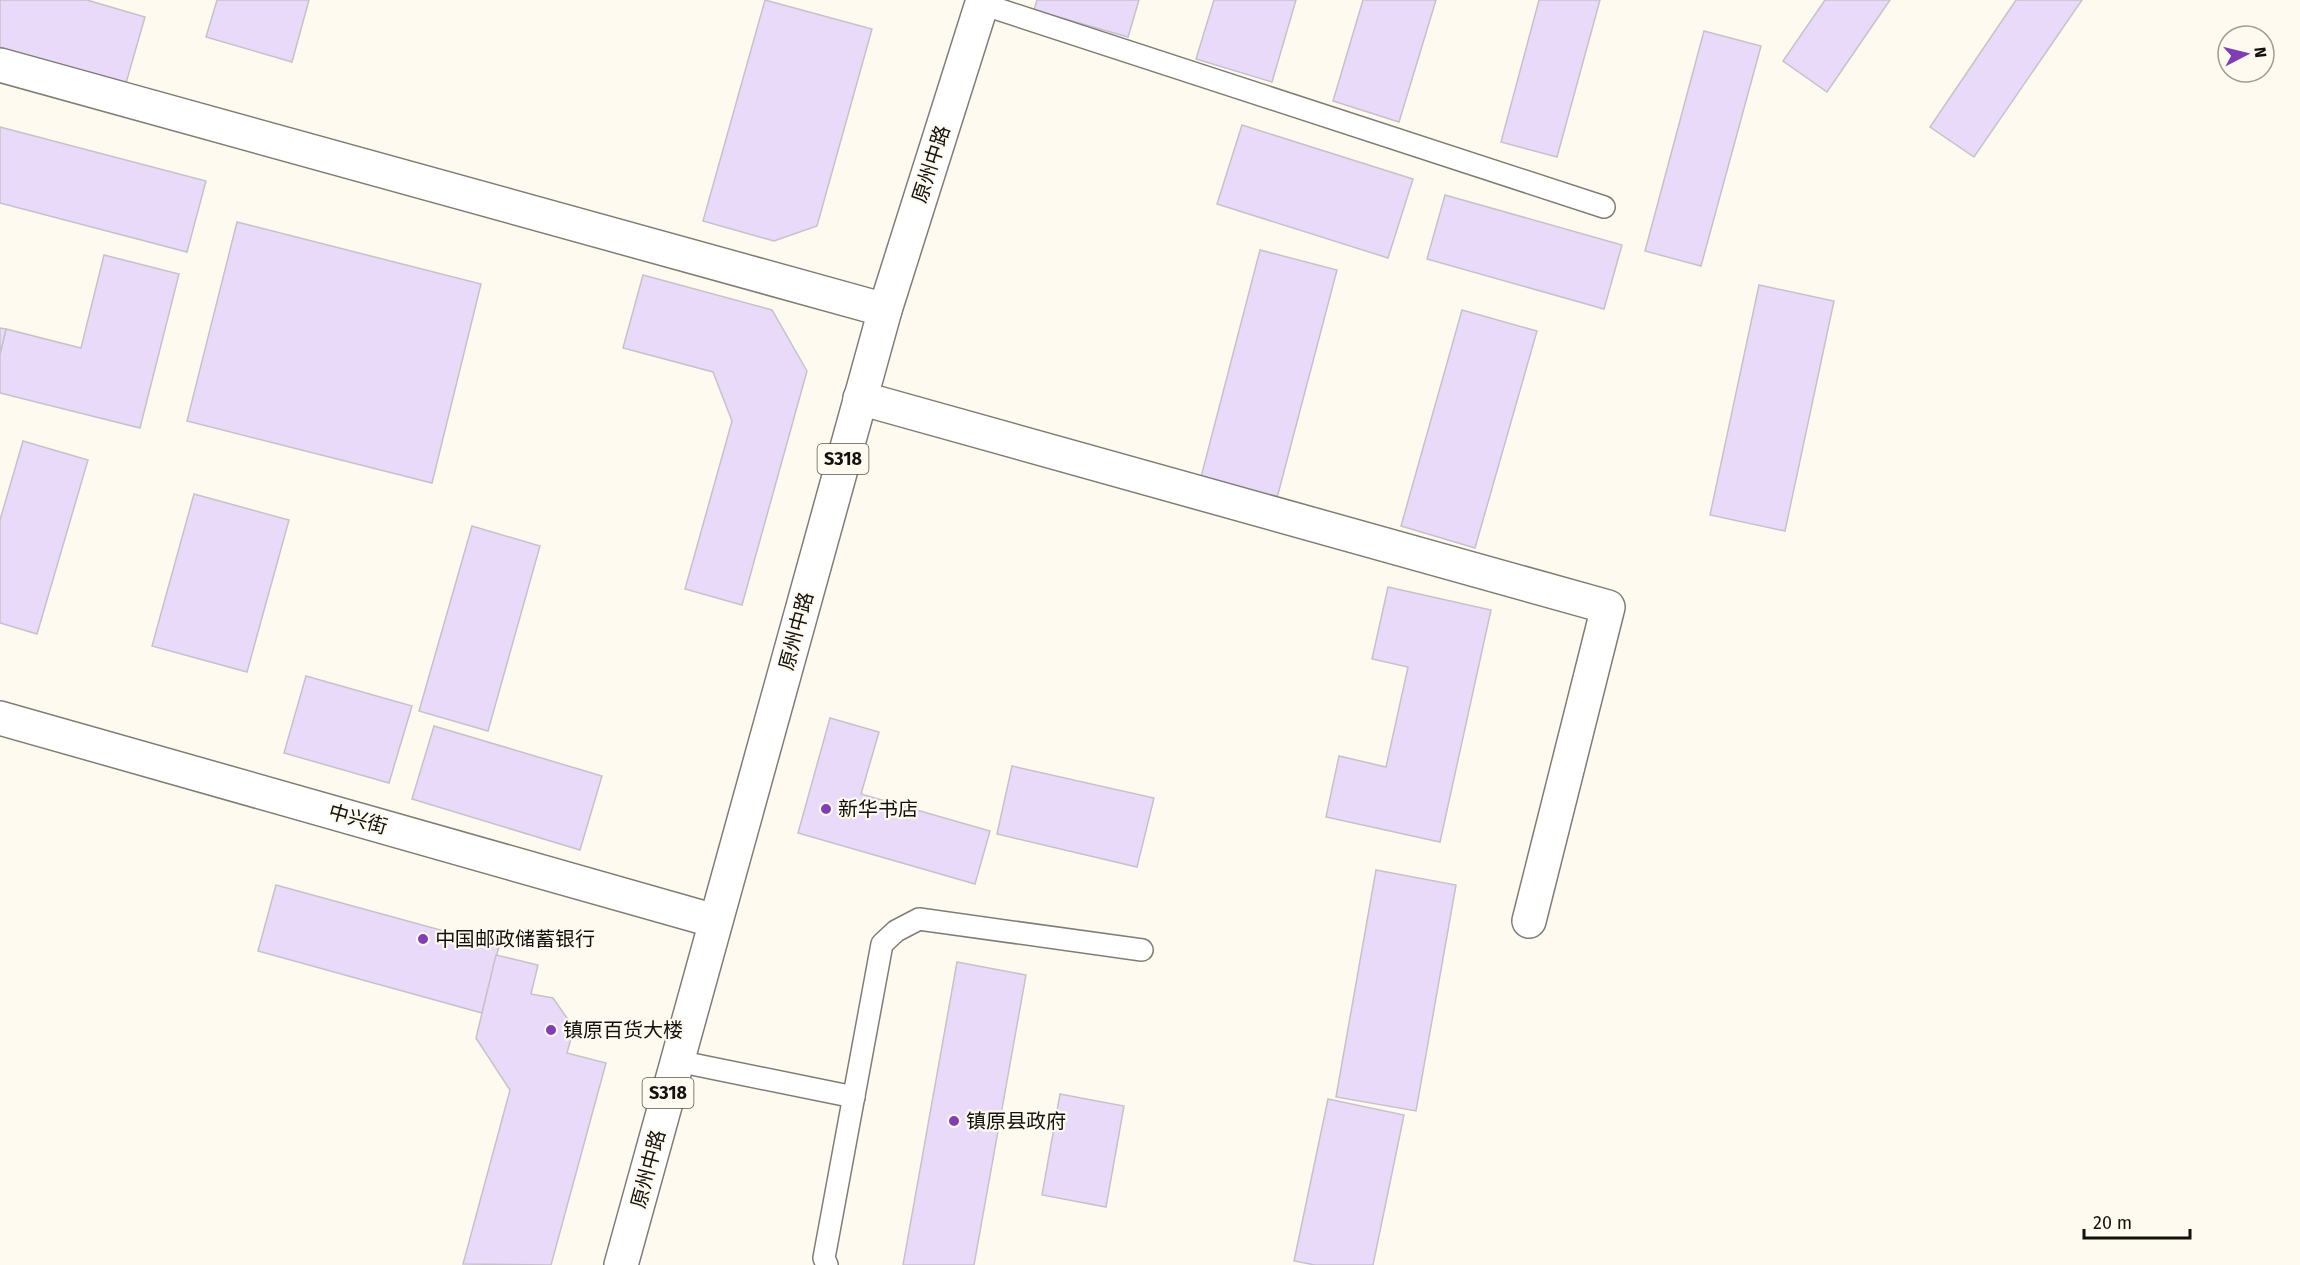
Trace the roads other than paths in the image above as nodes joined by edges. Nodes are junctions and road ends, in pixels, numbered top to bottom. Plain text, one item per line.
1 (983, 2) edge
2 (0, 65) edge
3 (1604, 207) dead end
4 (885, 310) junction
5 (860, 398) junction
6 (0, 718) edge
7 (715, 921) junction
8 (1529, 921) dead end
9 (1142, 951) dead end
10 (677, 1061) junction
11 (854, 1097) junction
12 (621, 1265) edge
13 (827, 1265) edge

1 - 3 lane
1 - 4 street, 原州中路 / S318
2 - 4 street
4 - 5 street, 原州中路 / S318
5 - 7 street, 原州中路 / S318
5 - 8 street
6 - 7 street, 中兴街
7 - 10 street, 原州中路 / S318
9 - 11 lane
10 - 11 lane
10 - 12 street, 原州中路 / S318
11 - 13 lane

